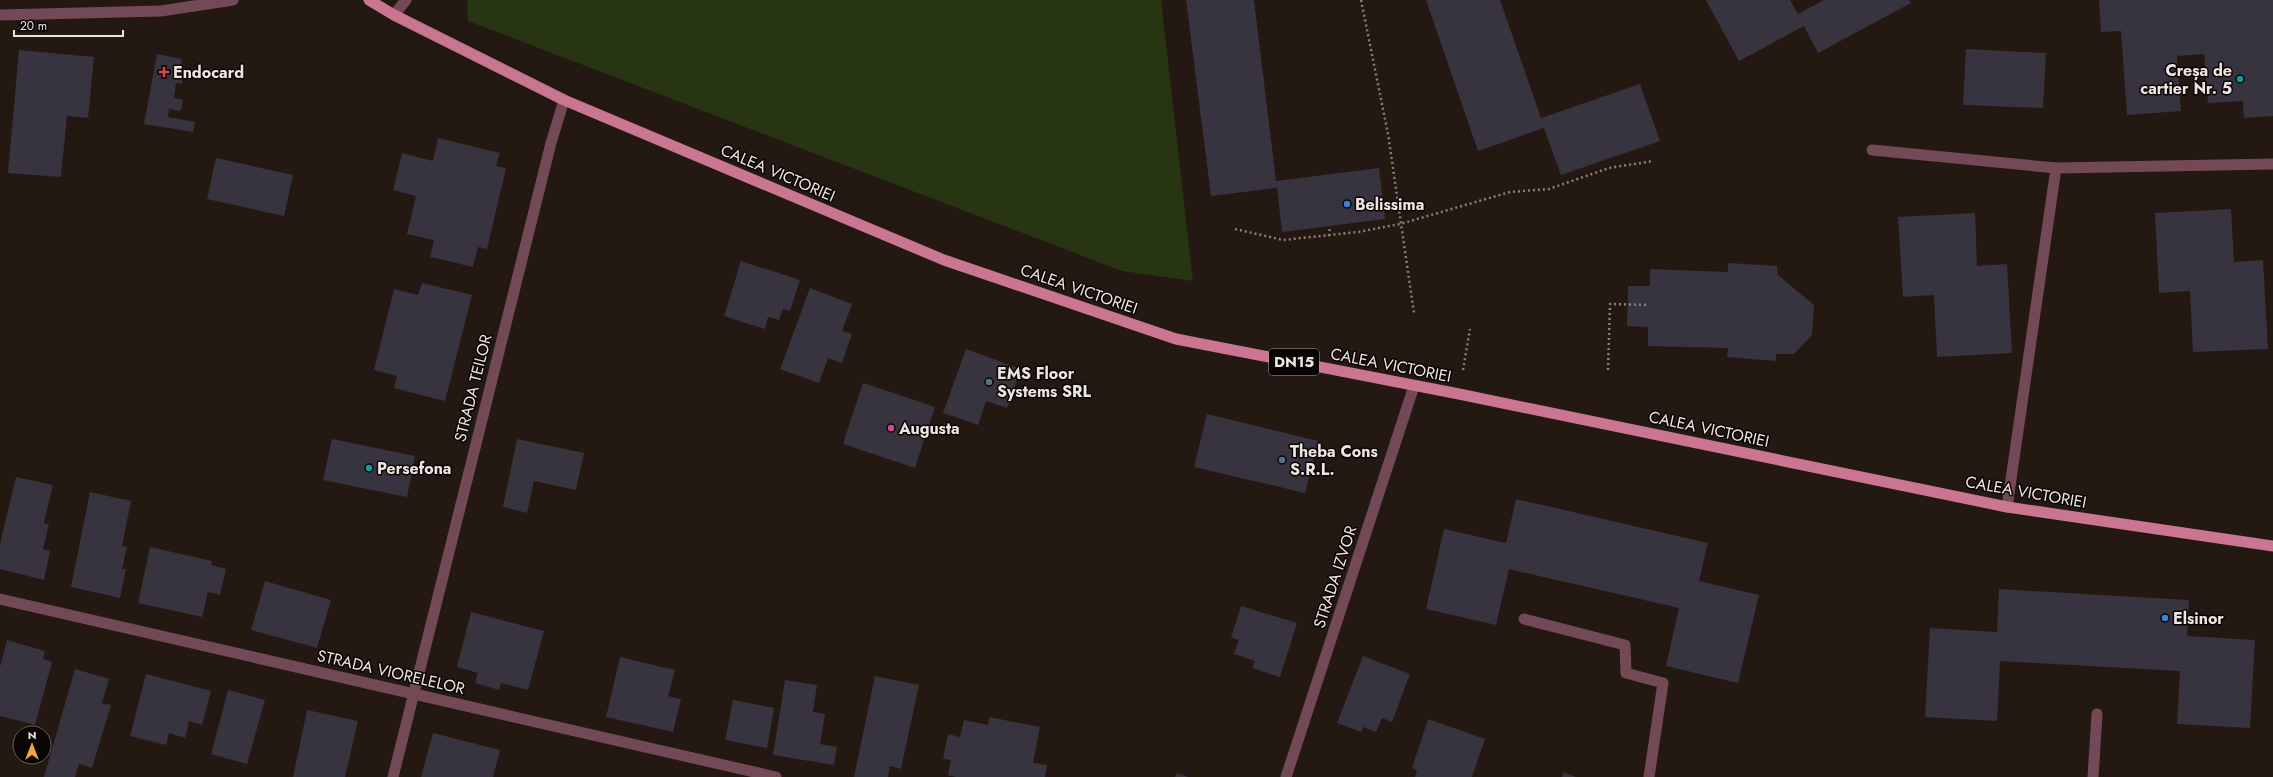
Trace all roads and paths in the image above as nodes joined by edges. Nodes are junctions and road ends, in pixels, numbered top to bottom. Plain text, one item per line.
1 (233, 0) edge
2 (369, 0) edge
3 (406, 0) edge
4 (1361, 0) edge
5 (0, 15) edge
6 (394, 15) junction
7 (564, 100) junction
8 (1872, 150) dead end
9 (1653, 161) dead end
10 (2273, 164) edge
11 (2056, 168) junction
12 (1400, 224) junction
13 (1330, 226) dead end
14 (1235, 229) dead end
15 (1329, 236) junction
16 (1649, 305) dead end
17 (1414, 313) dead end
18 (1470, 329) dead end
19 (1608, 370) dead end
20 (1414, 386) junction
21 (1459, 394) junction
22 (2007, 507) junction
23 (2273, 546) edge
24 (0, 599) edge
25 (1524, 619) dead end
26 (413, 694) junction
27 (2097, 714) dead end
28 (393, 777) edge
29 (776, 777) edge
30 (1286, 777) edge
31 (1649, 777) edge
32 (2093, 777) edge

1 - 5 street
2 - 6 main road, CALEA VICTORIEI / DN15
3 - 6 street
4 - 12 path
6 - 7 main road, CALEA VICTORIEI / DN15
7 - 20 main road, CALEA VICTORIEI / DN15
7 - 26 street, STRADA TEILOR
8 - 11 street
9 - 12 path
10 - 11 street
11 - 22 street
12 - 15 path
12 - 17 path
13 - 15 path
14 - 15 path
16 - 19 path
18 - 21 path
20 - 21 main road, CALEA VICTORIEI / DN15
20 - 30 street, STRADA IZVOR
21 - 22 main road, CALEA VICTORIEI / DN15
22 - 23 main road, CALEA VICTORIEI / DN15
24 - 26 street, STRADA VIORELELOR
25 - 31 street
26 - 28 street, STRADA TEILOR
26 - 29 street, STRADA VIORELELOR
27 - 32 street

